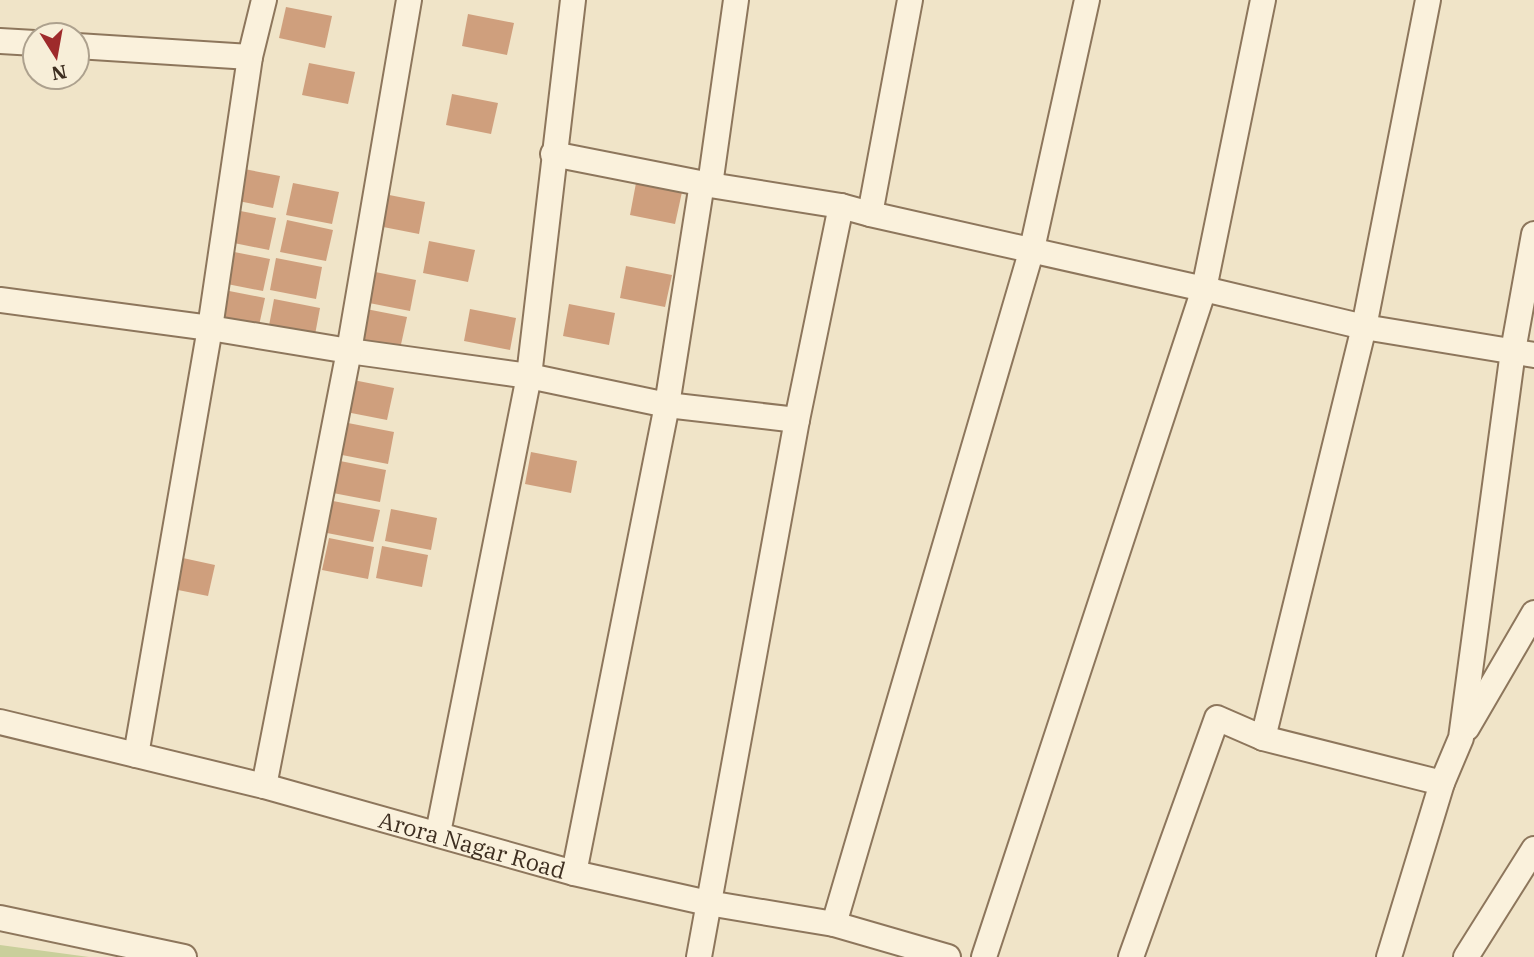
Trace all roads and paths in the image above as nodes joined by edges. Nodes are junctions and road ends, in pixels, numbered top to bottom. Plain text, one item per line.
1 (264, 0) edge
2 (409, 0) edge
3 (573, 0) edge
4 (736, 0) edge
5 (910, 0) edge
6 (1087, 0) edge
7 (1263, 0) edge
8 (1428, 0) edge
9 (0, 41) edge
10 (21, 42) edge
11 (91, 47) edge
12 (250, 57) junction
13 (553, 154) junction
14 (706, 184) junction
15 (841, 206) junction
16 (870, 214) junction
17 (1534, 234) edge
18 (1032, 249) junction
19 (1204, 289) junction
20 (0, 300) edge
21 (1364, 327) junction
22 (210, 328) junction
23 (349, 351) junction
24 (1523, 353) edge
25 (529, 376) junction
26 (667, 405) junction
27 (797, 420) junction
28 (1534, 613) edge
29 (0, 722) edge
30 (1263, 738) junction
31 (1461, 738) junction
32 (136, 755) junction
33 (1442, 783) junction
34 (264, 786) junction
35 (438, 833) junction
36 (1534, 849) edge
37 (573, 873) junction
38 (1524, 883) edge
39 (708, 903) junction
40 (0, 918) edge
41 (834, 924) junction
42 (178, 956) edge
43 (699, 957) edge
44 (948, 957) edge
45 (984, 957) edge
46 (1131, 957) edge
47 (1390, 957) edge
48 (1466, 957) edge

1 - 12 street
2 - 23 street
3 - 13 street
4 - 14 street
5 - 16 street
6 - 18 street
7 - 19 street
8 - 21 street
9 - 10 street
11 - 12 street
12 - 22 street
13 - 14 street
13 - 25 street
14 - 15 street
14 - 26 street
15 - 16 street
15 - 27 street
16 - 18 street
17 - 24 street
18 - 19 street
18 - 41 street
19 - 21 street
19 - 45 street
20 - 22 street
21 - 24 street
21 - 30 street
22 - 23 street
22 - 32 street
23 - 25 street
23 - 34 street
24 - 31 street
25 - 26 street
25 - 35 street
26 - 27 street
26 - 37 street
27 - 39 street
28 - 31 street
29 - 32 street, Arora Nagar Road
30 - 33 street
30 - 46 street
31 - 33 street
32 - 34 street, Arora Nagar Road
33 - 47 street
34 - 35 street, Arora Nagar Road
35 - 37 street, Arora Nagar Road
36 - 38 street
37 - 39 street, Arora Nagar Road
38 - 48 street
39 - 41 street, Arora Nagar Road
39 - 43 street
40 - 42 street
41 - 44 street, Arora Nagar Road

